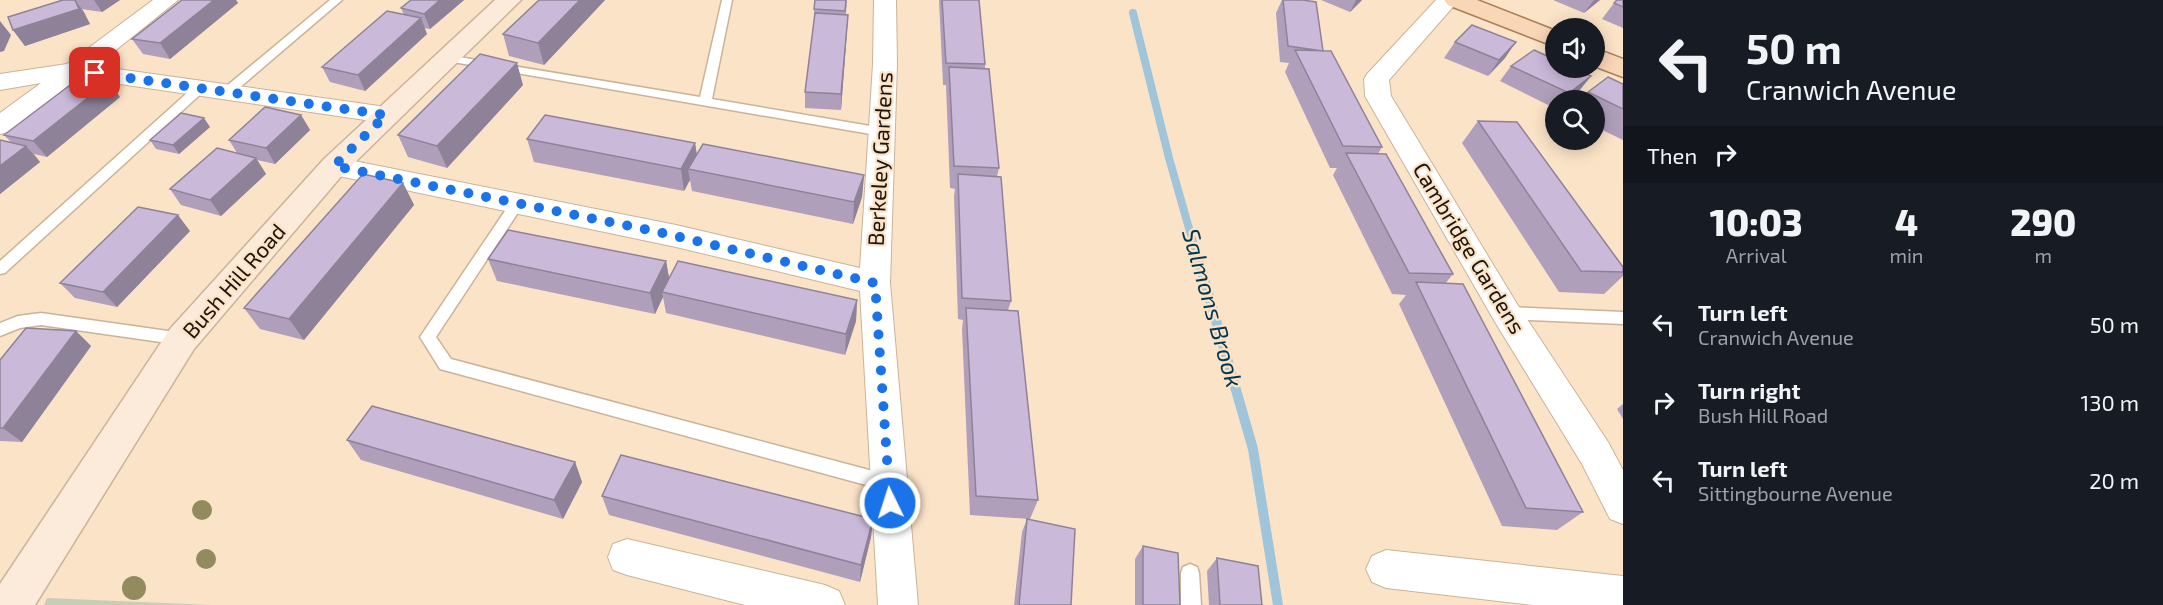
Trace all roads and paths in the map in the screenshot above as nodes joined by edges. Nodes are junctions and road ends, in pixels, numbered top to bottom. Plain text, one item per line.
1 (166, 0) edge
2 (336, 0) edge
3 (509, 0) edge
4 (727, 0) edge
5 (885, 0) edge
6 (1461, 1) edge
7 (1545, 35) edge
8 (447, 58) junction
9 (1605, 61) edge
10 (1623, 69) edge
11 (74, 70) junction
12 (0, 82) edge
13 (200, 88) junction
14 (227, 92) junction
15 (705, 102) junction
16 (386, 115) junction
17 (0, 126) edge
18 (882, 132) junction
19 (334, 166) junction
20 (518, 202) junction
21 (0, 270) edge
22 (875, 283) junction
23 (1506, 313) junction
24 (1623, 318) edge
25 (0, 330) edge
26 (182, 339) junction
27 (888, 483) junction
28 (1623, 507) edge
29 (627, 557) dead end
30 (1386, 569) dead end
31 (1190, 573) dead end
32 (1623, 596) edge
33 (16, 598) edge
34 (825, 605) edge
35 (898, 605) edge
36 (1191, 605) edge

1 - 11 street
2 - 14 lane
3 - 8 street, Bush Hill Road
4 - 15 lane
5 - 18 street, Berkeley Gardens
6 - 7 main road
6 - 23 street, Cambridge Gardens
8 - 15 lane
8 - 16 street, Bush Hill Road
9 - 10 main road
11 - 12 street
11 - 13 street
11 - 17 street
13 - 14 street
13 - 21 lane
14 - 16 street
15 - 18 lane
16 - 19 street, Bush Hill Road
18 - 22 street, Berkeley Gardens
19 - 20 street
19 - 26 street, Bush Hill Road
20 - 22 street
20 - 27 lane
22 - 27 street, Berkeley Gardens
23 - 24 lane
23 - 28 street, Cambridge Gardens
25 - 26 lane
26 - 33 street, Bush Hill Road
27 - 35 street, Berkeley Gardens
29 - 34 street
30 - 32 street
31 - 36 lane

